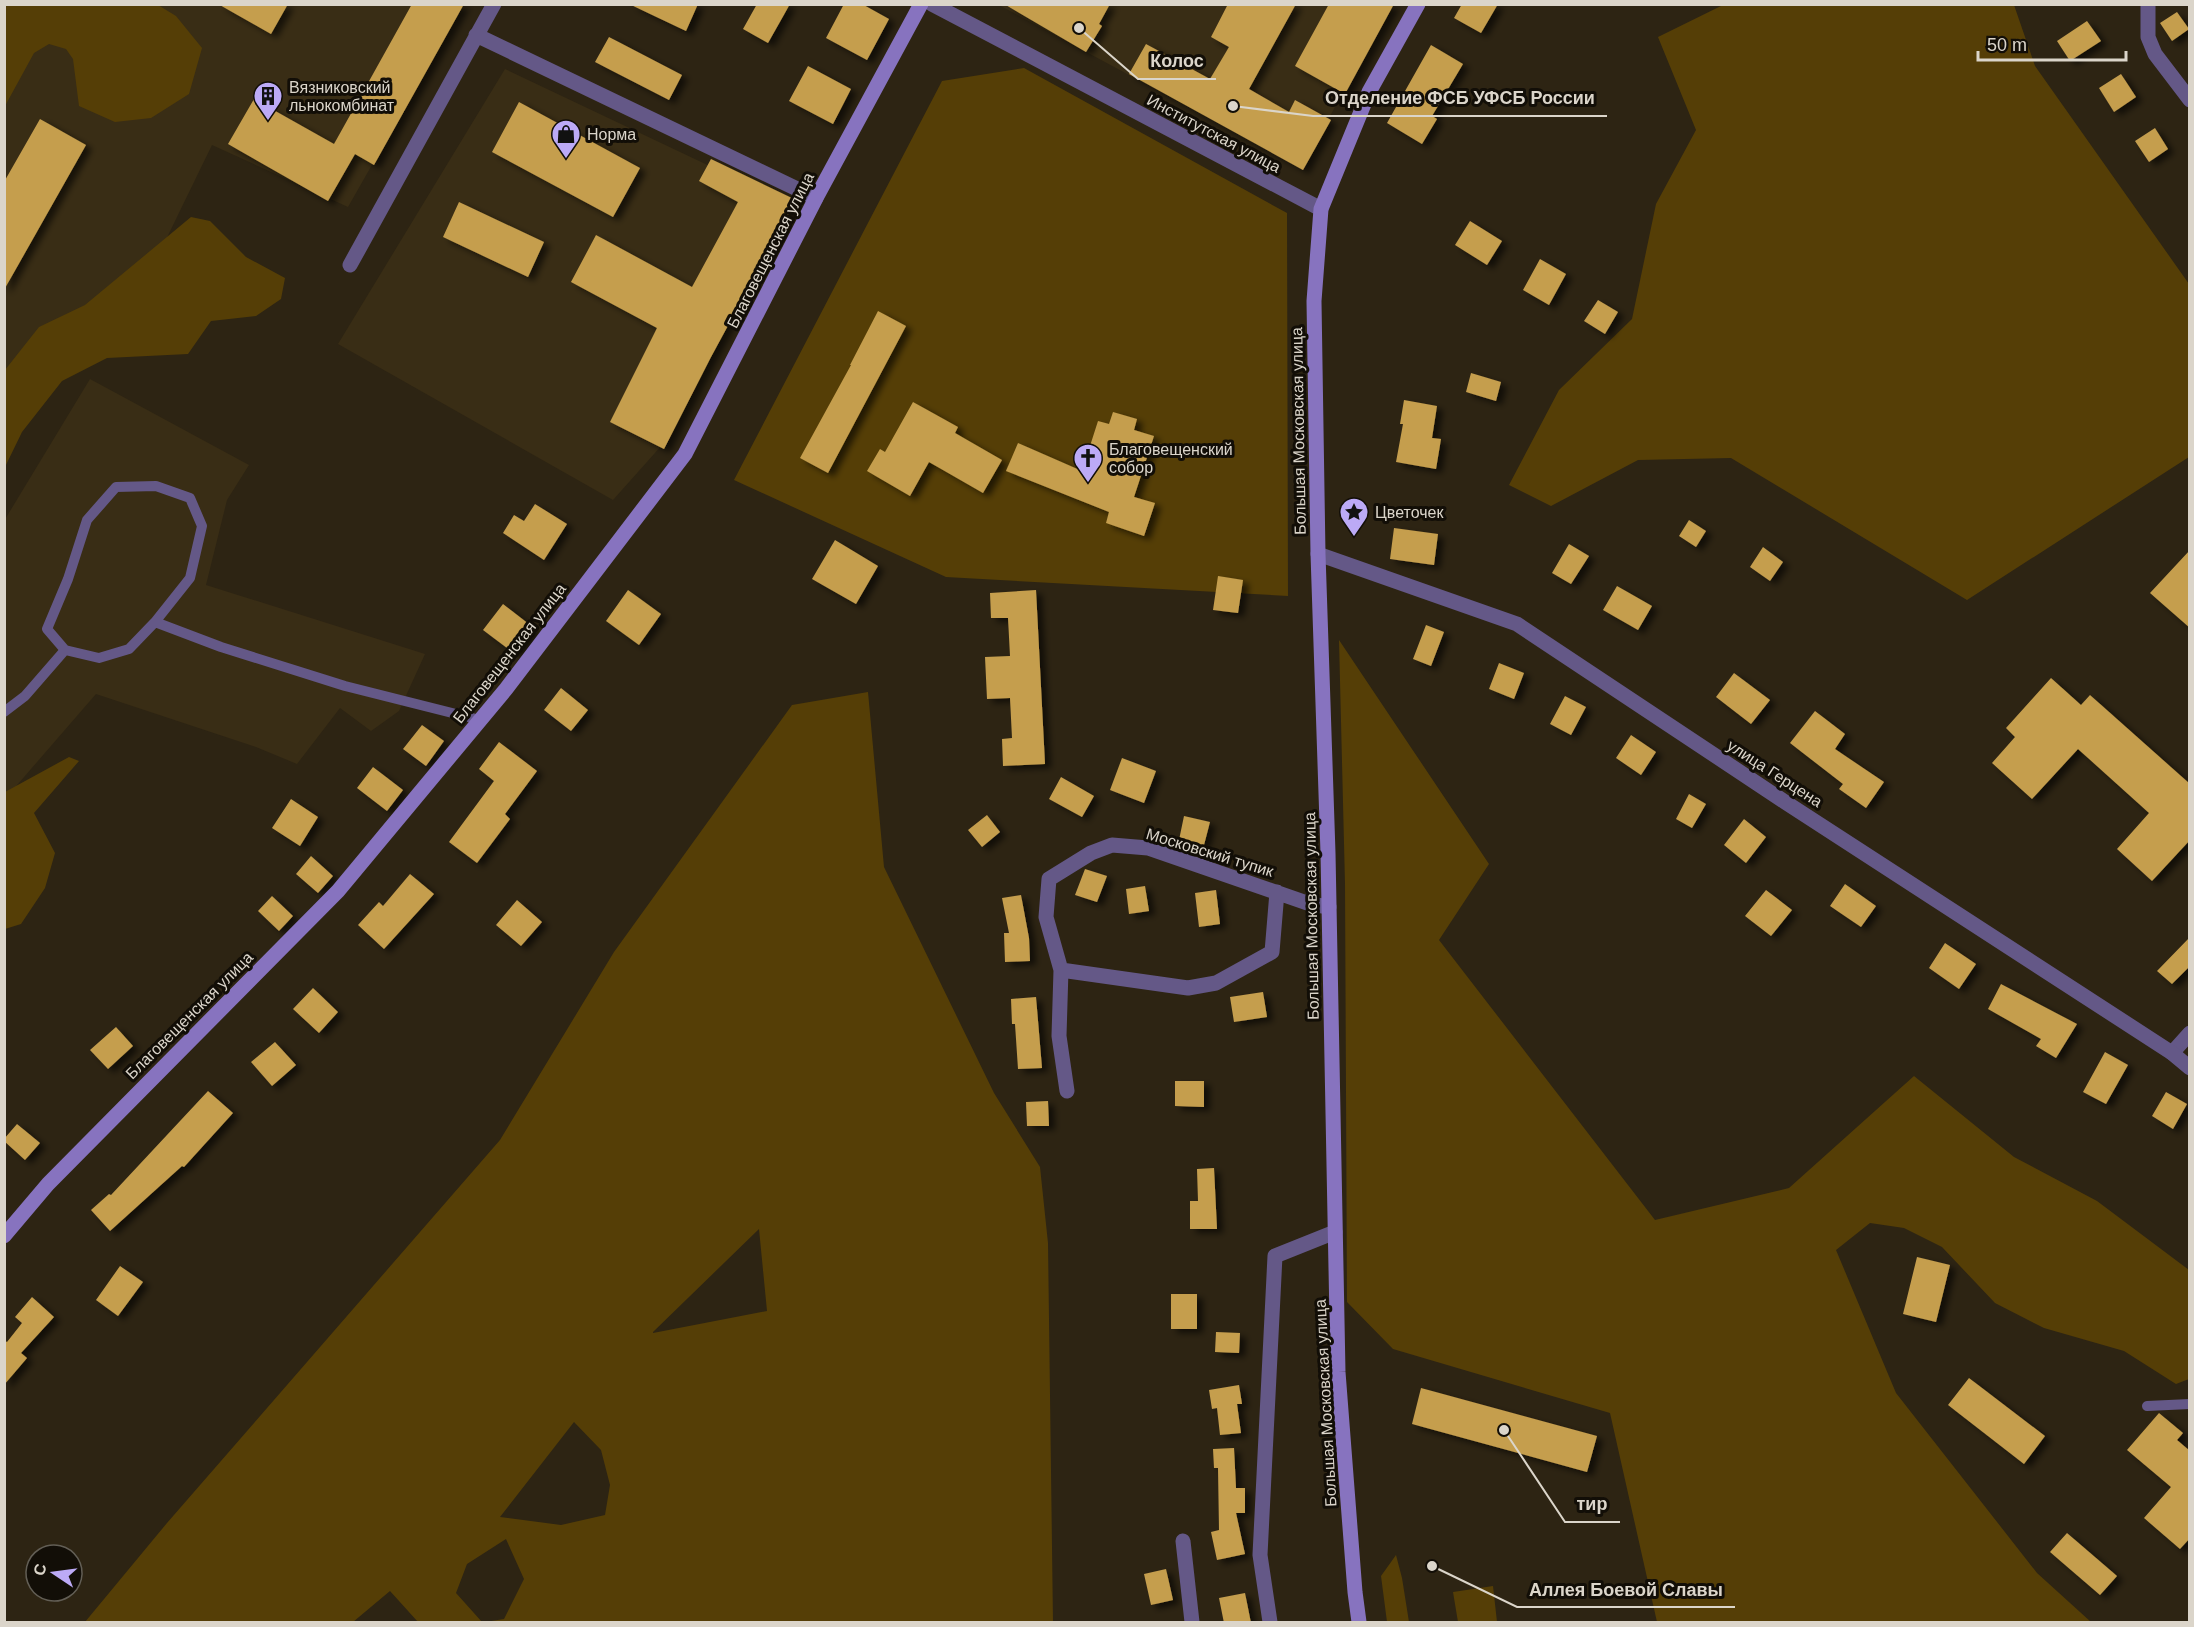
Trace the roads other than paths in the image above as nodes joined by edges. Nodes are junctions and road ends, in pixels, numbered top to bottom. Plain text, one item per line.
1 (494, 4) edge
2 (921, 4) edge
3 (932, 4) edge
4 (1418, 4) edge
5 (2148, 5) edge
6 (476, 35) junction
7 (2190, 100) edge
8 (816, 198) junction
9 (1321, 209) junction
10 (350, 265) dead end
11 (1318, 554) junction
12 (155, 621) junction
13 (65, 650) junction
14 (4, 712) edge
15 (480, 720) junction
16 (1277, 892) junction
17 (1329, 908) junction
18 (1060, 970) junction
19 (2190, 1033) edge
20 (2172, 1053) junction
21 (2190, 1068) edge
22 (1067, 1091) dead end
23 (1335, 1232) junction
24 (4, 1236) edge
25 (2190, 1404) edge
26 (2147, 1406) dead end
27 (1183, 1541) dead end
28 (1192, 1623) edge
29 (1270, 1623) edge
30 (1359, 1623) edge

1 - 6 street
2 - 8 main road, Благовещенская улица
3 - 9 street, Институтская улица
4 - 9 main road, Большая Московская улица
5 - 7 street
6 - 8 street
6 - 10 street
8 - 15 main road, Благовещенская улица
9 - 11 main road, Большая Московская улица
11 - 17 main road, Большая Московская улица
11 - 20 street, улица Герцена
12 - 13 lane
12 - 13 lane
12 - 15 lane
13 - 14 lane
15 - 24 main road, Благовещенская улица
16 - 17 street, Московский тупик
16 - 18 street
16 - 18 street, Московский тупик
17 - 23 main road, Большая Московская улица
18 - 22 street, Московский тупик
19 - 20 street
20 - 21 street, улица Герцена
23 - 29 street
23 - 30 main road, Большая Московская улица
25 - 26 lane
27 - 28 street

